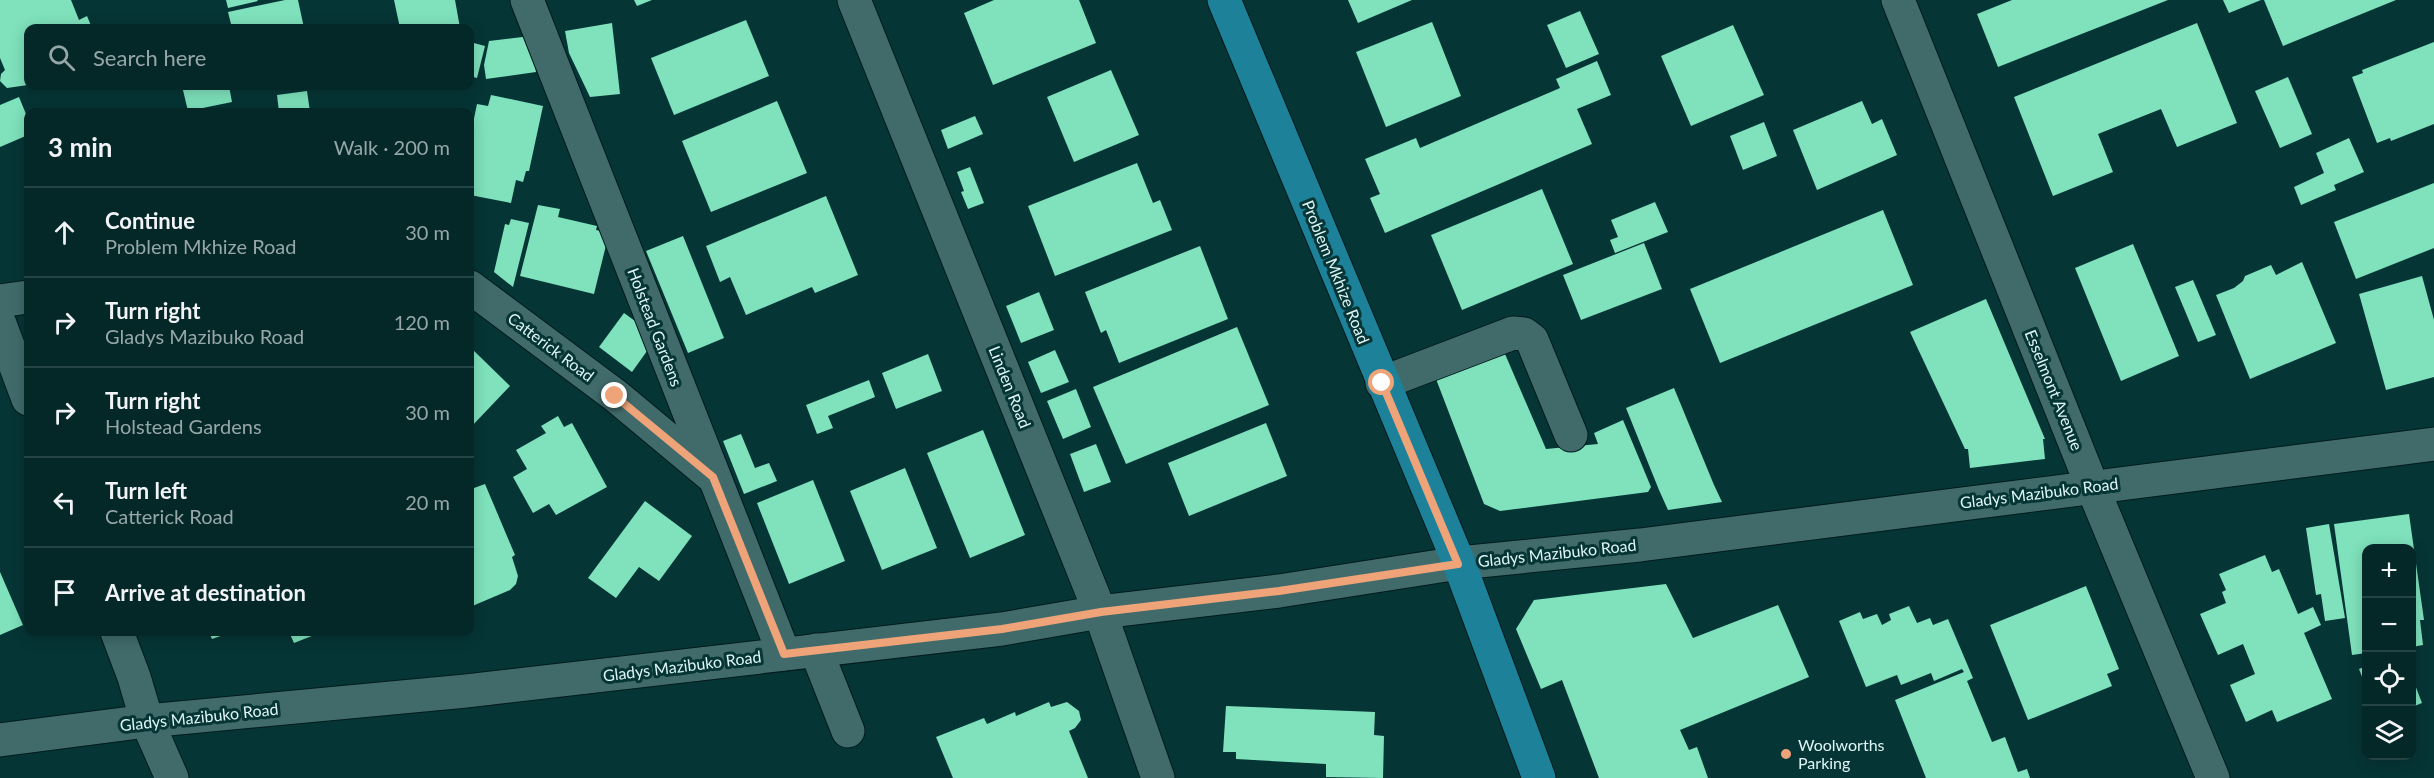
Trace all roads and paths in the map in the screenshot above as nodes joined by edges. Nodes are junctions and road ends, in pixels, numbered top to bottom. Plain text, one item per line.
1 (527, 0) edge
2 (854, 0) edge
3 (1224, 0) edge
4 (1898, 0) edge
5 (474, 290) edge
6 (24, 298) edge
7 (0, 301) edge
8 (0, 324) edge
9 (1382, 383) junction
10 (24, 388) edge
11 (1571, 435) dead end
12 (2434, 444) edge
13 (713, 477) junction
14 (2092, 486) junction
15 (1458, 564) junction
16 (1101, 612) junction
17 (119, 636) edge
18 (800, 652) junction
19 (147, 722) junction
20 (848, 731) dead end
21 (0, 740) edge
22 (172, 778) edge
23 (1158, 778) edge
24 (1539, 778) edge
25 (2213, 778) edge

1 - 13 street, Holstead Gardens
2 - 16 street, Linden Road
3 - 9 main road, Problem Mkhize Road
4 - 14 street, Esselmont Avenue
5 - 13 street, Catterick Road
6 - 7 street
8 - 10 street
9 - 11 street
9 - 15 main road, Problem Mkhize Road
12 - 14 street, Gladys Mazibuko Road
13 - 18 street, Holstead Gardens
14 - 15 street, Gladys Mazibuko Road
14 - 25 street, Esselmont Avenue
15 - 16 street, Gladys Mazibuko Road
15 - 24 main road, Problem Mkhize Road
16 - 18 street, Gladys Mazibuko Road
16 - 23 street, Linden Road
17 - 19 street
18 - 19 street, Gladys Mazibuko Road
18 - 20 street, Holstead Gardens
19 - 21 street, Gladys Mazibuko Road
19 - 22 street

